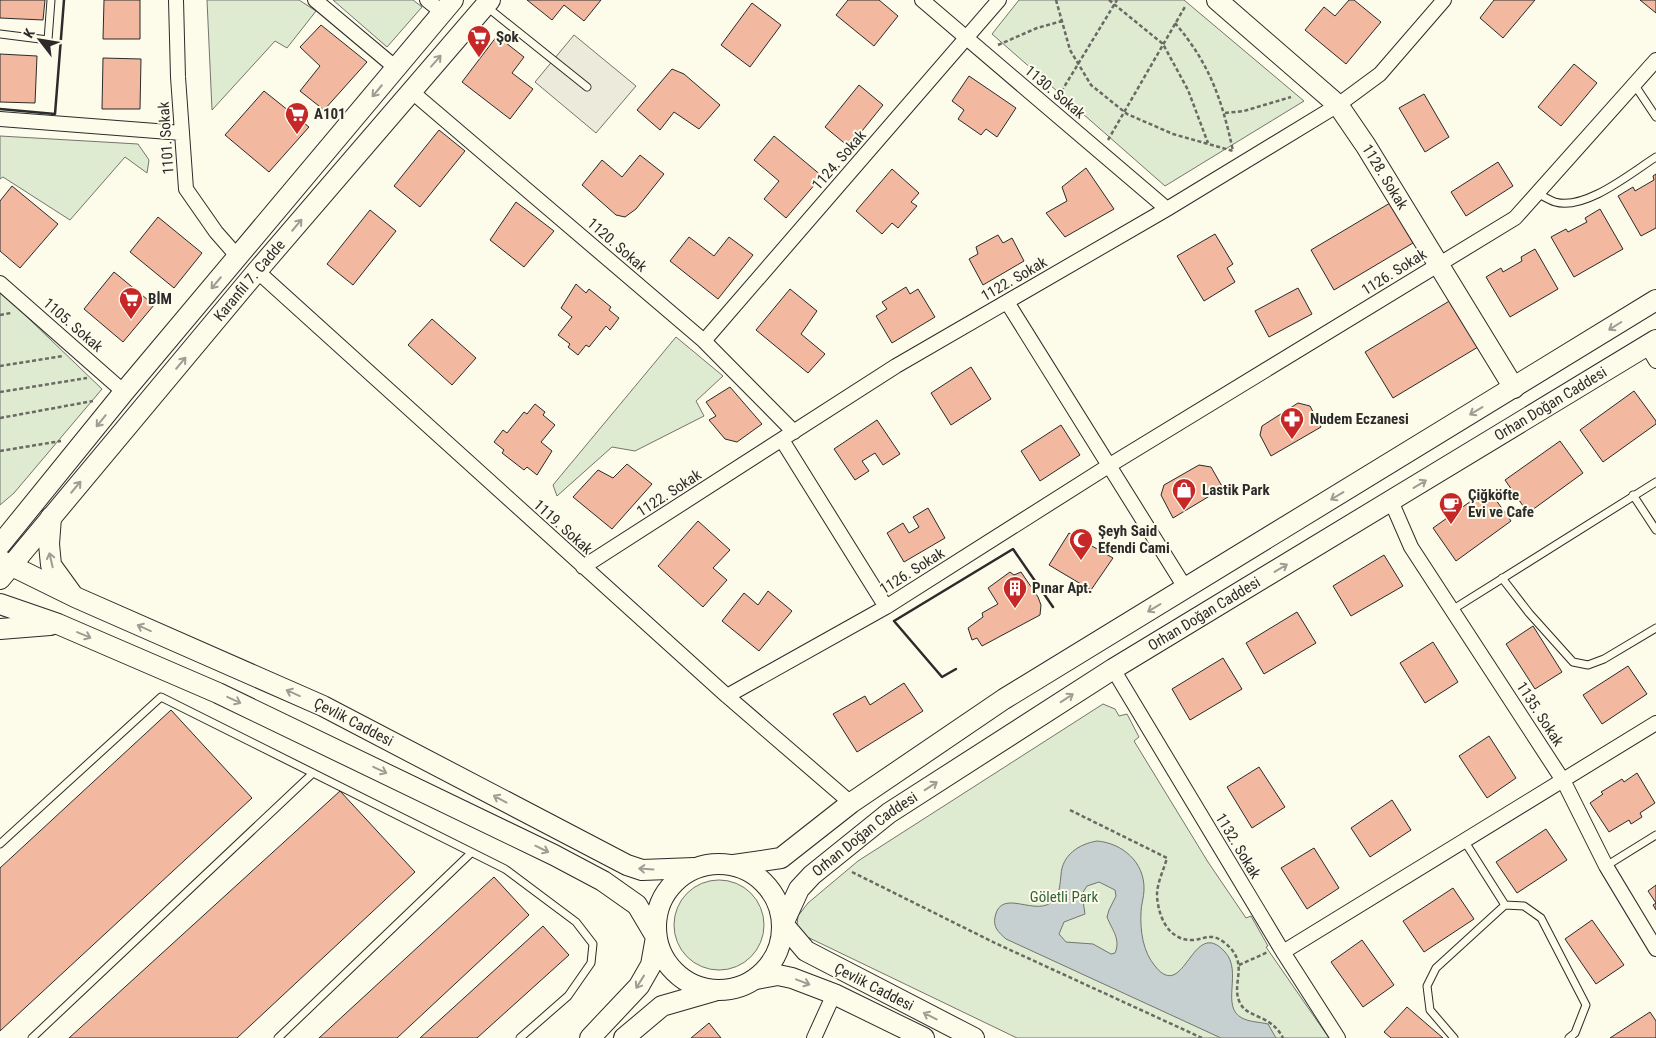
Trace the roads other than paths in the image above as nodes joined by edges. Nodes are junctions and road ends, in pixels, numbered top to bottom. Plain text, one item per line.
1 (51, 0) edge
2 (176, 0) edge
3 (315, 0) edge
4 (427, 0) edge
5 (922, 0) edge
6 (999, 0) edge
7 (1217, 0) edge
8 (1444, 0) edge
9 (487, 3) edge
10 (448, 6) edge
11 (0, 34) edge
12 (967, 38) junction
13 (1656, 60) edge
14 (396, 68) junction
15 (1634, 84) junction
16 (586, 87) dead end
17 (411, 90) junction
18 (1338, 105) junction
19 (1656, 116) edge
20 (0, 119) edge
21 (182, 133) junction
22 (1656, 157) edge
23 (1537, 193) junction
24 (1167, 209) junction
25 (238, 257) junction
26 (1439, 264) junction
27 (257, 272) junction
28 (0, 283) edge
29 (1656, 300) edge
30 (1007, 302) junction
31 (704, 341) junction
32 (1653, 349) edge
33 (1514, 388) junction
34 (124, 392) junction
35 (794, 432) junction
36 (782, 440) junction
37 (1110, 465) junction
38 (1656, 482) edge
39 (1633, 495) junction
40 (1391, 501) junction
41 (51, 517) junction
42 (24, 518) junction
43 (0, 524) edge
44 (1656, 530) edge
45 (0, 545) edge
46 (583, 567) junction
47 (4, 568) edge
48 (1502, 578) junction
49 (1186, 589) junction
50 (75, 597) junction
51 (3, 605) edge
52 (886, 607) junction
53 (1452, 610) junction
54 (58, 624) junction
55 (1656, 628) edge
56 (0, 629) edge
57 (1113, 669) junction
58 (727, 696) junction
59 (1656, 724) edge
60 (313, 772) junction
61 (1564, 782) junction
62 (851, 803) junction
63 (1656, 835) edge
64 (1465, 842) junction
65 (0, 844) edge
66 (470, 854) junction
67 (734, 865) junction
68 (1606, 866) junction
69 (694, 868) junction
70 (1505, 906) junction
71 (783, 924) junction
72 (656, 937) junction
73 (1281, 949) junction
74 (1656, 949) edge
75 (756, 979) junction
76 (715, 991) junction
77 (834, 994) junction
78 (32, 1038) edge
79 (278, 1038) edge
80 (520, 1038) edge
81 (590, 1038) edge
82 (624, 1038) edge
83 (814, 1038) edge
84 (924, 1038) edge
85 (974, 1038) edge
86 (1338, 1038) edge
87 (1454, 1038) edge
88 (1569, 1038) edge

1 - 11 lane
2 - 21 street, 1101. Sokak
3 - 14 street
4 - 10 street
5 - 12 street, 1130. Sokak
6 - 12 street, 1124. Sokak
7 - 18 main road, 1128. Sokak
8 - 18 street, 1122. Sokak
9 - 16 lane
17 -> 9 main road, Karanfil 7. Cadde
10 - 14 main road, Karanfil 7. Cadde
12 - 24 street, 1130. Sokak
12 - 31 street, 1124. Sokak
13 - 15 street, 1126. Sokak
14 -> 25 main road, Karanfil 7. Cadde
15 - 19 lane
15 - 23 street, 1126. Sokak
27 -> 17 main road, Karanfil 7. Cadde
17 - 31 street, 1120. Sokak
18 - 24 street, 1122. Sokak
18 - 26 main road, 1128. Sokak
20 - 21 street
21 - 25 street, 1101. Sokak
22 - 23 lane
23 - 26 street, 1126. Sokak
24 - 30 street, 1122. Sokak
25 -> 34 main road, Karanfil 7. Cadde
26 - 33 main road, 1128. Sokak
26 - 37 street, 1126. Sokak
41 -> 27 main road, Karanfil 7. Cadde
27 - 46 street, 1119. Sokak
28 - 34 street, 1105. Sokak
29 -> 33 main road
30 - 35 street, 1122. Sokak
30 - 37 street
31 - 35 street, 1120. Sokak
40 -> 32 main road, Orhan Doğan Caddesi
33 -> 49 main road
34 -> 42 main road, Karanfil 7. Cadde
35 - 36 street, 1122. Sokak
36 - 46 street, 1122. Sokak
36 - 52 street
37 - 49 street
37 - 52 street, 1126. Sokak
38 - 39 lane
39 - 44 lane
39 - 48 lane
40 - 53 street, 1135. Sokak
57 -> 40 main road, Orhan Doğan Caddesi
41 - 47 main road, Karanfil 7. Cadde
50 -> 41 main road
42 - 43 main road
42 - 45 main road, Karanfil 7. Cadde
46 - 58 street, 1119. Sokak
47 - 50 main road, Çevlik Caddesi
48 - 53 lane
48 - 55 lane
49 -> 62 main road
69 -> 50 main road, Çevlik Caddesi
51 - 54 main road, Çevlik Caddesi
52 - 58 street, 1126. Sokak
53 - 61 street, 1135. Sokak
54 - 56 main road
54 -> 72 main road, Çevlik Caddesi
71 -> 57 main road, Orhan Doğan Caddesi
57 - 73 street, 1132. Sokak
58 - 62 street, 1119. Sokak
59 - 61 street
60 - 65 lane
60 - 66 lane
60 - 78 lane
61 - 64 street
61 - 68 street, 1135. Sokak
62 - 67 main road
63 - 68 lane
64 - 70 lane
64 - 73 street
66 - 79 lane
66 - 80 lane
67 - 69 main road
67 - 71 main road
68 - 74 street, 1135. Sokak
69 - 72 main road
70 - 87 lane
70 - 88 lane
71 - 75 main road
85 -> 71 main road, Çevlik Caddesi
72 - 76 main road
72 -> 81 main road
73 - 86 street, 1132. Sokak
75 - 76 main road
75 -> 77 main road, Çevlik Caddesi
76 - 82 main road
77 - 83 street
77 - 84 main road, Çevlik Caddesi

